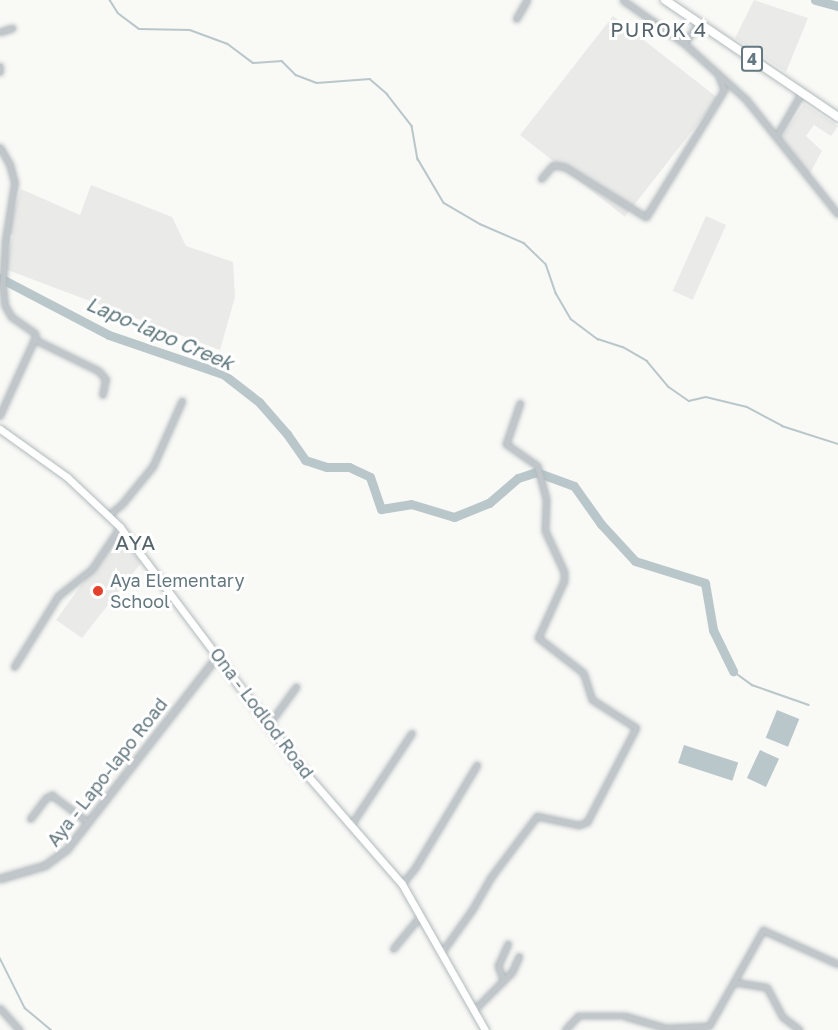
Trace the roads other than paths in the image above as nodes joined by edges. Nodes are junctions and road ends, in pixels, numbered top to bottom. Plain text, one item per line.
1 (527, 0) edge
2 (623, 0) edge
3 (665, 0) edge
4 (516, 19) dead end
5 (699, 22) junction
6 (12, 27) dead end
7 (0, 32) edge
8 (684, 43) junction
9 (0, 66) edge
10 (717, 71) junction
11 (0, 72) edge
12 (802, 92) junction
13 (838, 117) edge
14 (776, 137) junction
15 (0, 147) edge
16 (541, 179) dead end
17 (838, 214) edge
18 (36, 340) junction
19 (103, 395) dead end
20 (182, 401) dead end
21 (519, 403) dead end
22 (0, 416) edge
23 (0, 429) edge
24 (109, 515) junction
25 (120, 527) junction
26 (219, 655) junction
27 (14, 667) dead end
28 (296, 687) dead end
29 (269, 724) junction
30 (412, 733) dead end
31 (477, 765) dead end
32 (30, 819) dead end
33 (88, 822) junction
34 (350, 826) junction
35 (0, 879) edge
36 (402, 884) junction
37 (421, 915) junction
38 (508, 944) dead end
39 (393, 949) dead end
40 (442, 952) junction
41 (519, 956) dead end
42 (838, 964) edge
43 (503, 980) junction
44 (734, 982) junction
45 (0, 1008) edge
46 (474, 1010) junction
47 (20, 1030) edge
48 (485, 1030) edge
49 (565, 1030) edge
50 (800, 1030) edge

1 - 4 street
2 - 8 street
3 - 5 highway, 4
5 - 8 street
5 - 12 highway, 4
6 - 7 street
8 - 10 street
9 - 11 street
10 - 14 street
10 - 16 street
12 - 13 highway, 4
12 - 14 street
14 - 17 street
15 - 18 street
18 - 19 street
18 - 22 street
20 - 24 street
21 - 40 street
23 - 24 main road, Ona - Lodlod Road
24 - 25 main road, Ona - Lodlod Road
25 - 26 main road, Ona - Lodlod Road
25 - 27 street
26 - 29 main road, Ona - Lodlod Road
26 - 33 street, Aya - Lapo-lapo Road
28 - 29 street
29 - 34 main road, Ona - Lodlod Road
30 - 34 street
31 - 36 street
32 - 33 street
33 - 35 street, Aya - Lapo-lapo Road
34 - 36 main road, Ona - Lodlod Road
36 - 37 main road, Ona - Lodlod Road
37 - 39 street
37 - 40 main road, Ona - Lodlod Road
38 - 43 street
40 - 46 main road, Ona - Lodlod Road
41 - 43 street
42 - 44 street
43 - 46 street
44 - 49 street
44 - 50 street
45 - 47 street
46 - 48 main road, Ona - Lodlod Road

